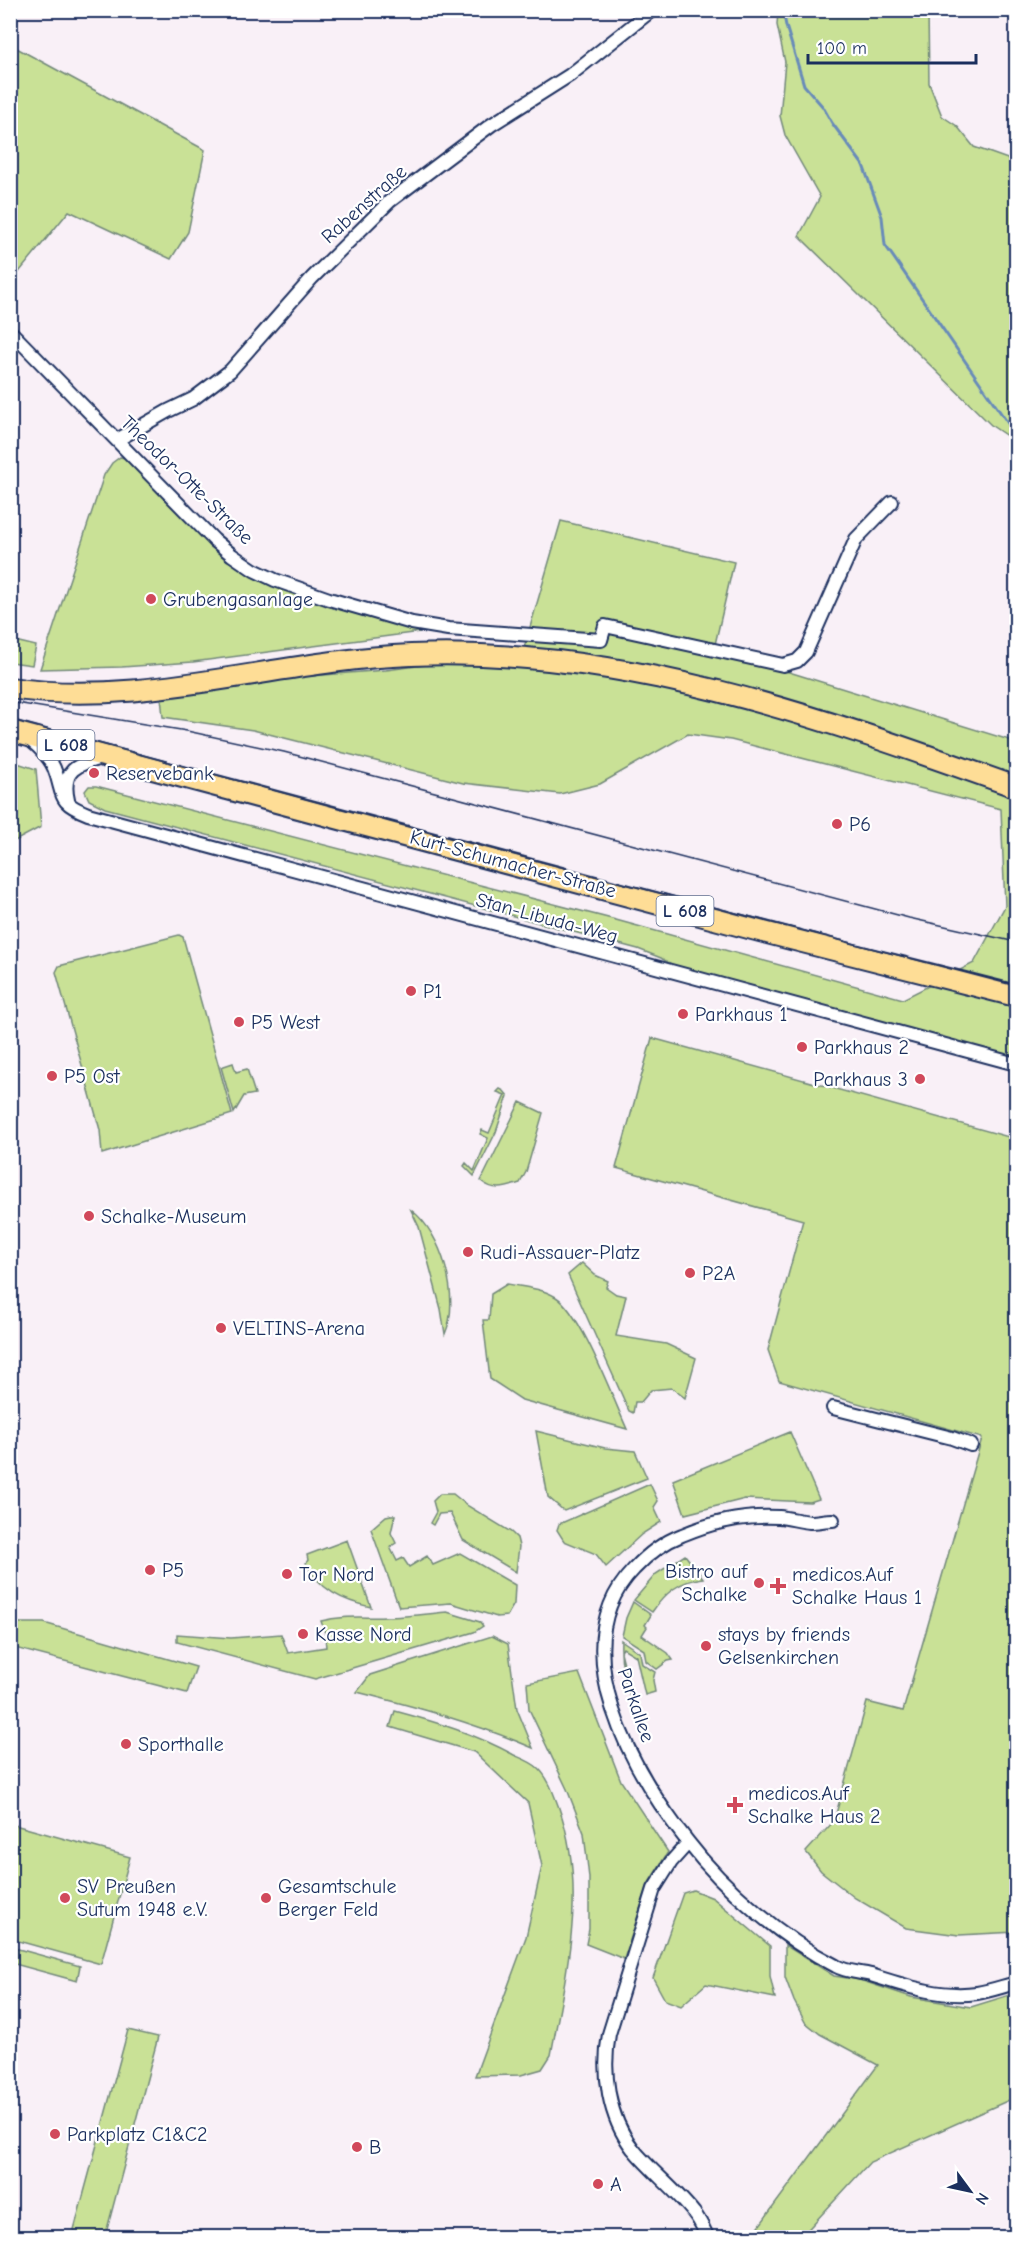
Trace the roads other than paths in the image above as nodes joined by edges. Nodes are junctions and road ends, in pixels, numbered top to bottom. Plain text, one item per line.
1 (652, 10) edge
2 (10, 331) edge
3 (117, 440) junction
4 (892, 502) dead end
5 (10, 688) edge
6 (16, 732) edge
7 (111, 756) junction
8 (1017, 787) edge
9 (70, 804) junction
10 (1017, 996) edge
11 (1017, 1064) edge
12 (833, 1408) dead end
13 (971, 1445) dead end
14 (833, 1520) dead end
15 (688, 1843) junction
16 (1017, 1983) edge
17 (708, 2238) edge

1 - 3 street, Rabenstraße
2 - 3 street, Theodor-Otte-Straße
3 - 4 street, Theodor-Otte-Straße
5 - 8 main road
6 - 7 main road, Kurt-Schumacher-Straße / L 608
6 - 9 street
7 - 9 street
7 - 10 main road, Kurt-Schumacher-Straße / L 608
9 - 11 street, Stan-Libuda-Weg
12 - 13 street
14 - 15 street, Parkallee
15 - 16 street, Parkallee
15 - 17 street

